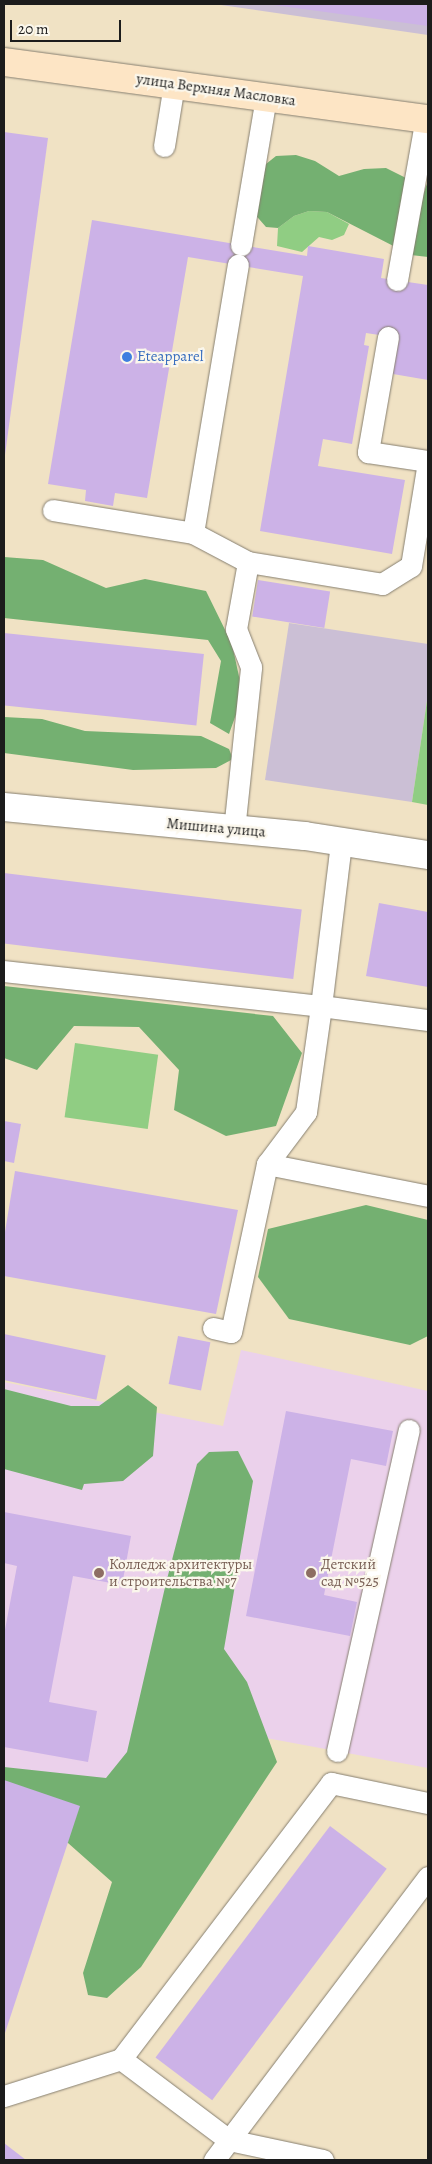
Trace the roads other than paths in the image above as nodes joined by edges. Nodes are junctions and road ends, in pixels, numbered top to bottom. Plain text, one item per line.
1 (4, 62) edge
2 (174, 84) junction
3 (266, 97) junction
4 (427, 118) edge
5 (164, 146) dead end
6 (397, 280) dead end
7 (388, 337) dead end
8 (428, 461) edge
9 (53, 510) dead end
10 (193, 533) junction
11 (248, 562) junction
12 (4, 807) edge
13 (234, 830) junction
14 (341, 842) junction
15 (428, 855) edge
16 (4, 971) edge
17 (321, 1006) junction
18 (428, 1020) edge
19 (267, 1164) junction
20 (428, 1196) edge
21 (213, 1328) dead end
22 (409, 1430) dead end
23 (337, 1751) dead end
24 (428, 1803) edge
25 (428, 1877) edge
26 (121, 2059) junction
27 (4, 2096) edge
28 (229, 2140) junction
29 (214, 2160) edge
30 (322, 2160) edge

1 - 2 street, улица Верхняя Масловка
2 - 3 street, улица Верхняя Масловка
2 - 5 lane
3 - 4 street, улица Верхняя Масловка
3 - 10 lane
4 - 6 lane
7 - 8 lane
8 - 11 lane
9 - 10 lane
10 - 11 lane
11 - 13 lane
12 - 13 street, Мишина улица
13 - 14 street, Мишина улица
14 - 15 street, Мишина улица
14 - 17 lane
16 - 17 lane
17 - 18 lane
17 - 19 lane
19 - 20 lane
19 - 21 lane
22 - 23 lane
24 - 26 lane
25 - 28 lane
26 - 27 lane
26 - 28 lane
28 - 29 lane
28 - 30 lane

